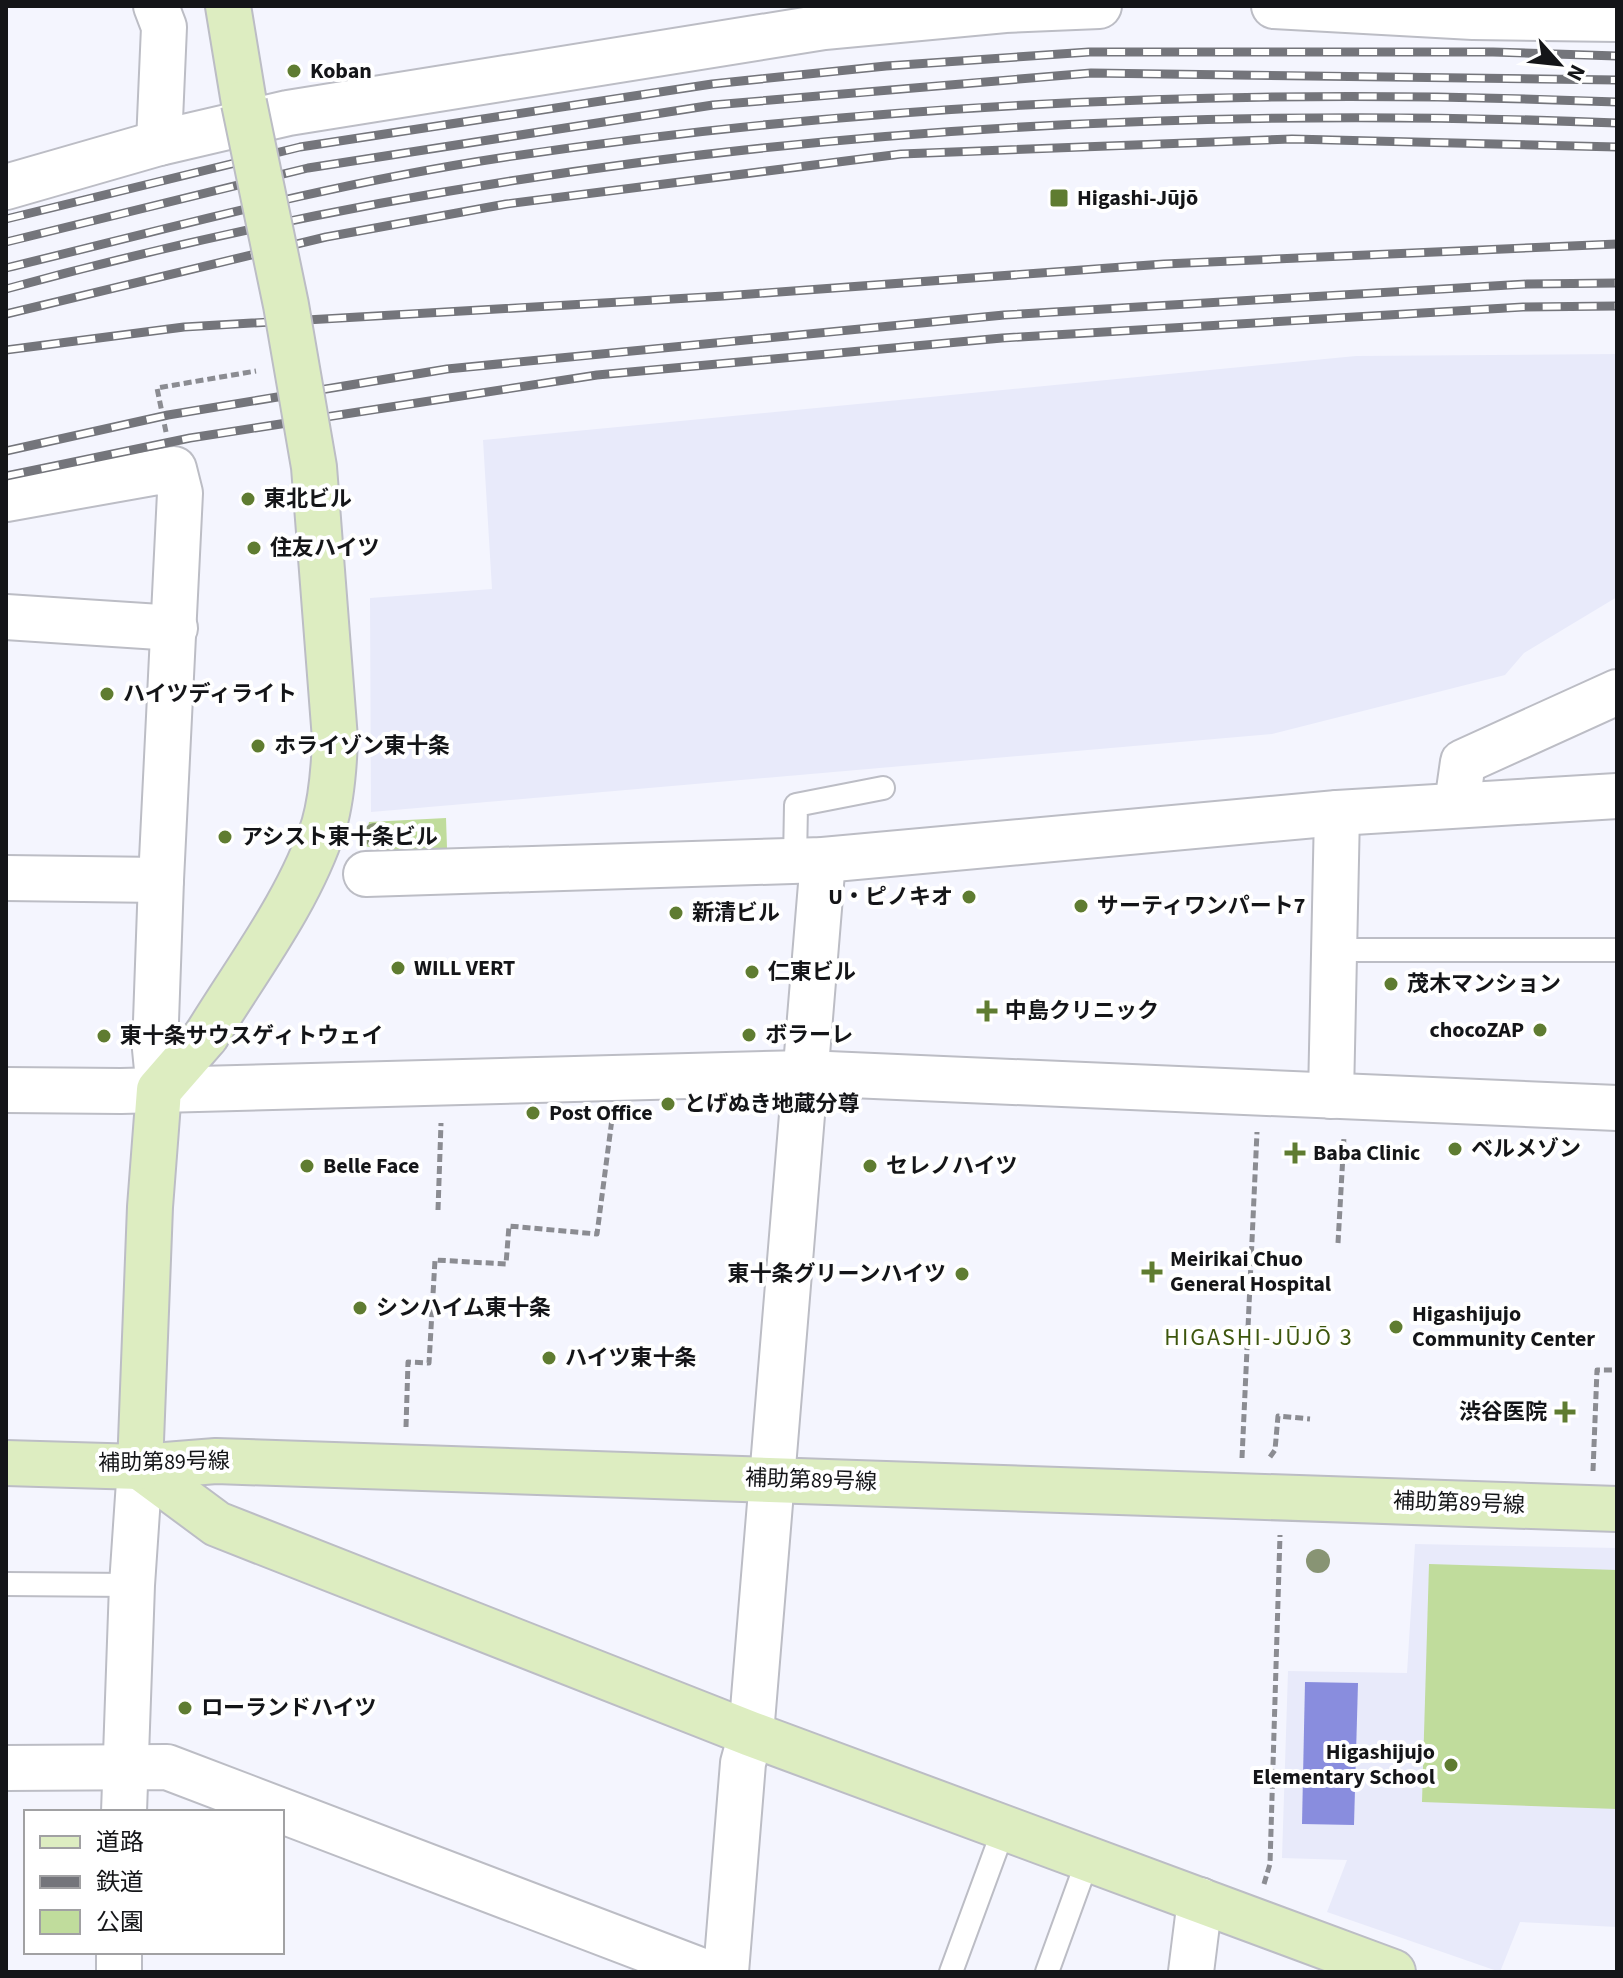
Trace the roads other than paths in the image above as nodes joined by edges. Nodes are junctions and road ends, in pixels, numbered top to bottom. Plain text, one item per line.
1 (156, 6) edge
2 (228, 6) edge
3 (1099, 6) edge
4 (1274, 6) edge
5 (1617, 19) edge
6 (159, 143) junction
7 (6, 187) edge
8 (6, 499) edge
9 (6, 617) edge
10 (175, 628) junction
11 (1617, 692) edge
12 (883, 788) dead end
13 (1617, 796) edge
14 (1457, 804) junction
15 (1337, 813) junction
16 (809, 861) junction
17 (366, 874) dead end
18 (6, 878) edge
19 (161, 880) junction
20 (1334, 950) junction
21 (1617, 950) edge
22 (805, 1073) junction
23 (6, 1090) edge
24 (159, 1090) junction
25 (1339, 1096) junction
26 (1617, 1108) edge
27 (6, 1463) edge
28 (140, 1467) junction
29 (773, 1478) junction
30 (1605, 1494) edge
31 (6, 1584) edge
32 (132, 1585) junction
33 (751, 1734) junction
34 (126, 1765) junction
35 (6, 1768) edge
36 (124, 1810) edge
37 (279, 1810) edge
38 (284, 1812) edge
39 (1004, 1828) junction
40 (1088, 1859) junction
41 (1200, 1900) junction
42 (705, 1972) edge
43 (726, 1972) edge
44 (951, 1972) edge
45 (1047, 1972) edge
46 (1191, 1972) edge
47 (1393, 1972) edge

1 - 6 street
2 - 24 street, bridge
3 - 6 street
4 - 5 street
6 - 7 street
8 - 10 street
9 - 10 street
10 - 19 street
11 - 14 street
12 - 16 lane
13 - 14 street
14 - 15 street
15 - 16 street
15 - 20 street
16 - 17 street
16 - 22 street
18 - 19 street
19 - 24 street
20 - 21 lane
20 - 25 street
22 - 24 street
22 - 25 street
22 - 29 street
23 - 24 street
24 - 28 street
25 - 26 street
27 - 28 street, 補助第89号線
28 - 29 street, 補助第89号線
28 - 32 street
28 - 33 street
29 - 30 street, 補助第89号線
29 - 33 street
31 - 32 lane
32 - 34 street
33 - 39 street
33 - 43 street
34 - 35 street
34 - 36 street
34 - 37 street
38 - 42 street
39 - 40 street
39 - 44 lane
40 - 41 street
40 - 45 lane
41 - 46 street
41 - 47 street

